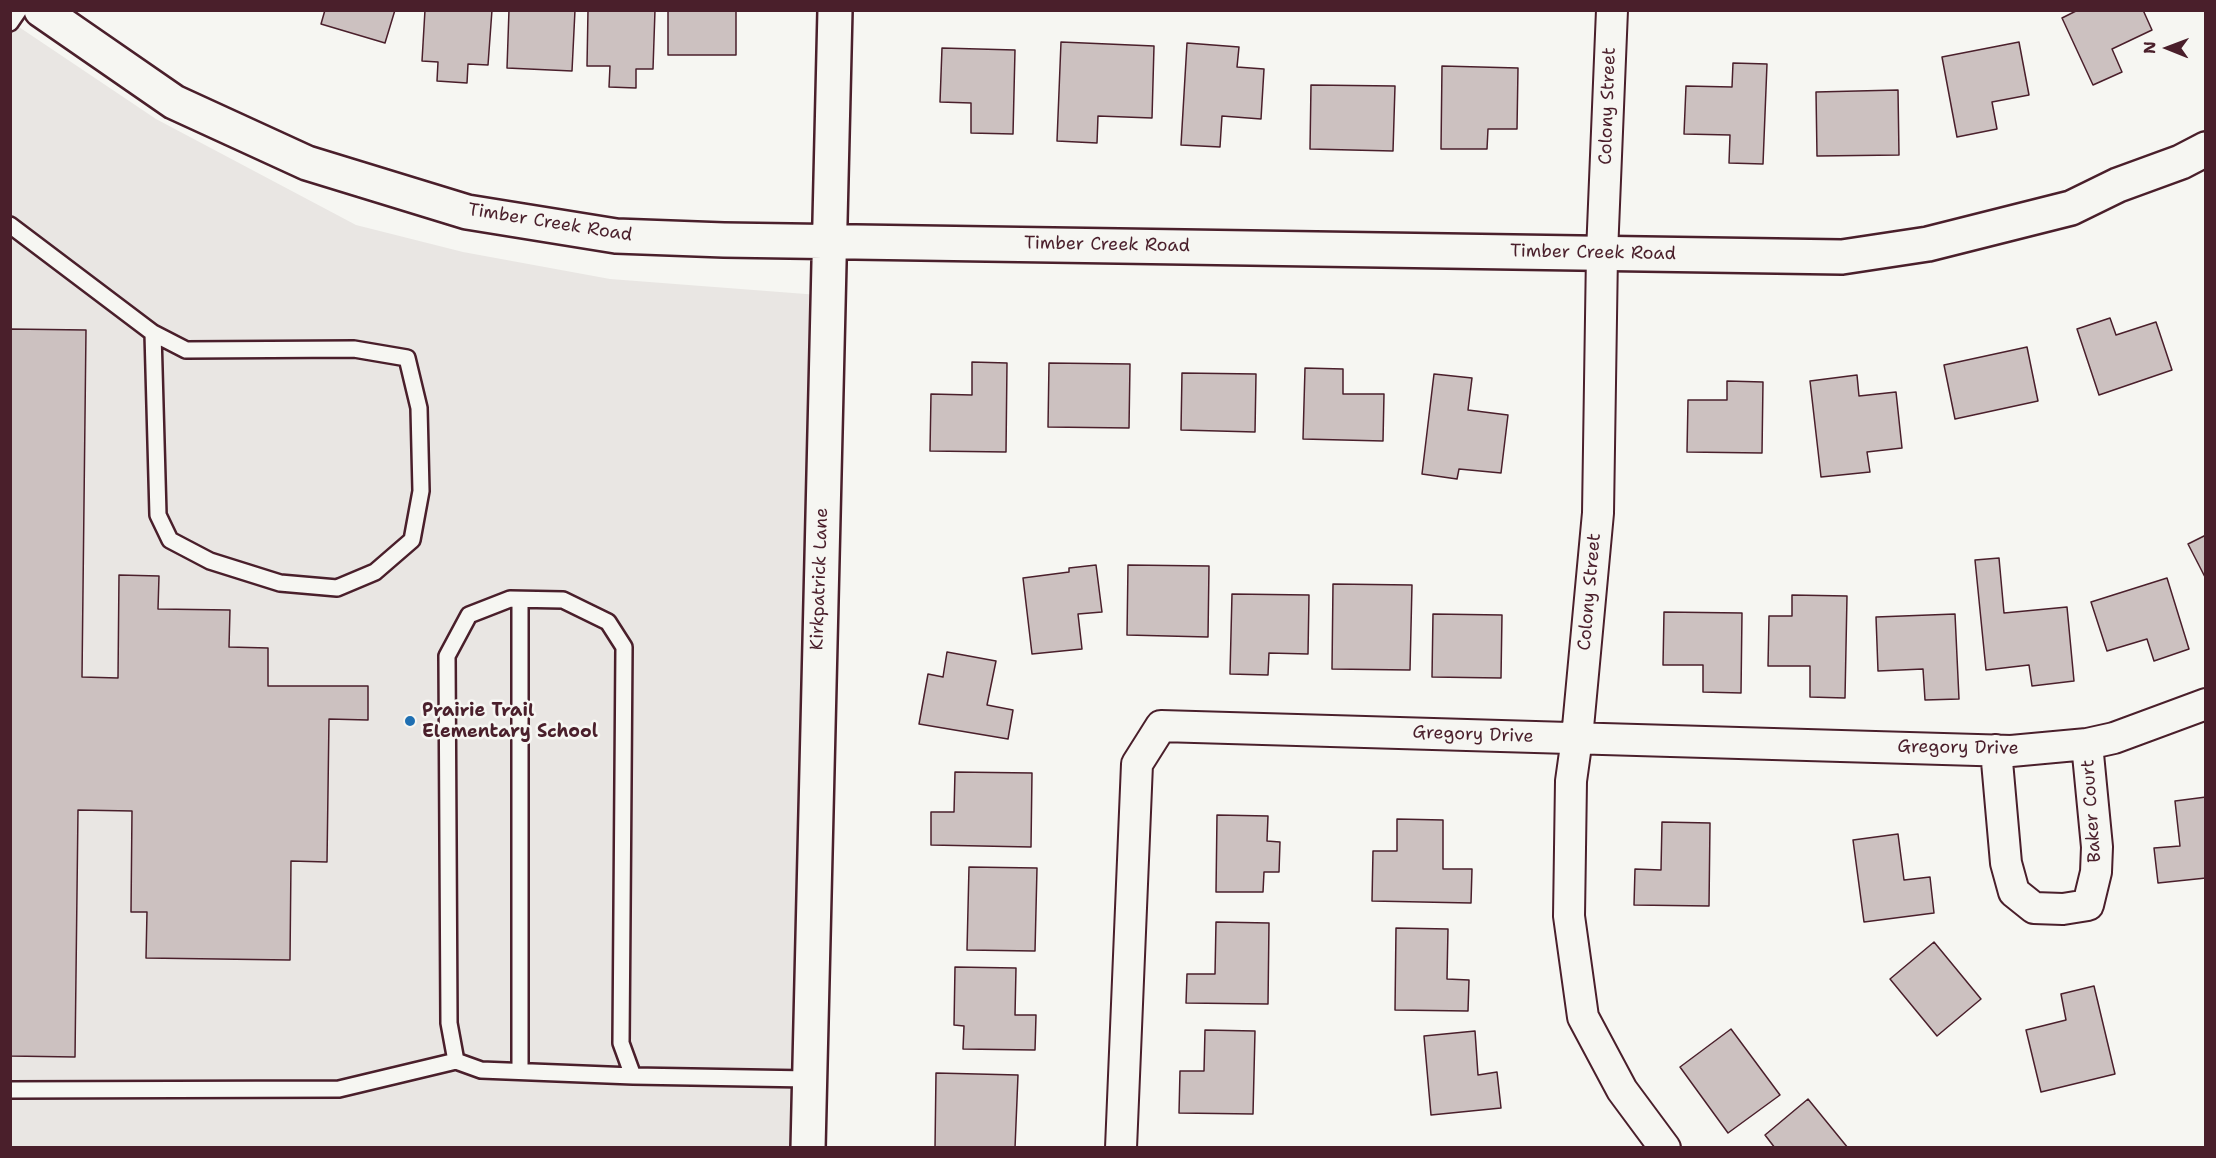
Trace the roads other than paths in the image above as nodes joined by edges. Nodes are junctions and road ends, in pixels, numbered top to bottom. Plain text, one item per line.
1 (19, 10) edge
2 (41, 10) edge
3 (835, 10) edge
4 (1612, 10) edge
5 (10, 23) edge
6 (2205, 149) edge
7 (10, 225) edge
8 (829, 241) junction
9 (1602, 253) junction
10 (153, 333) junction
11 (520, 600) junction
12 (2205, 704) edge
13 (1577, 738) junction
14 (2087, 744) junction
15 (1996, 750) junction
16 (456, 1061) junction
17 (520, 1071) junction
18 (633, 1076) junction
19 (809, 1079) junction
20 (10, 1090) edge
21 (808, 1148) edge
22 (1121, 1148) edge
23 (1665, 1148) edge

1 - 5 lane
2 - 8 street, Timber Creek Road
3 - 8 street, Kirkpatrick Lane
4 - 9 street, Colony Street
6 - 9 street, Timber Creek Road
7 - 10 lane
8 - 9 street, Timber Creek Road
8 - 19 street, Kirkpatrick Lane
9 - 13 street, Colony Street
10 - 10 lane
11 - 16 lane
11 - 17 lane
11 - 18 lane
12 - 14 street, Gregory Drive
13 - 15 street, Gregory Drive
13 - 22 street, Gregory Drive
13 - 23 street, Colony Street
14 - 15 street, Gregory Drive
14 - 15 street, Baker Court
16 - 17 lane
16 - 20 lane
17 - 18 lane
18 - 19 lane
19 - 21 street, Kirkpatrick Lane

